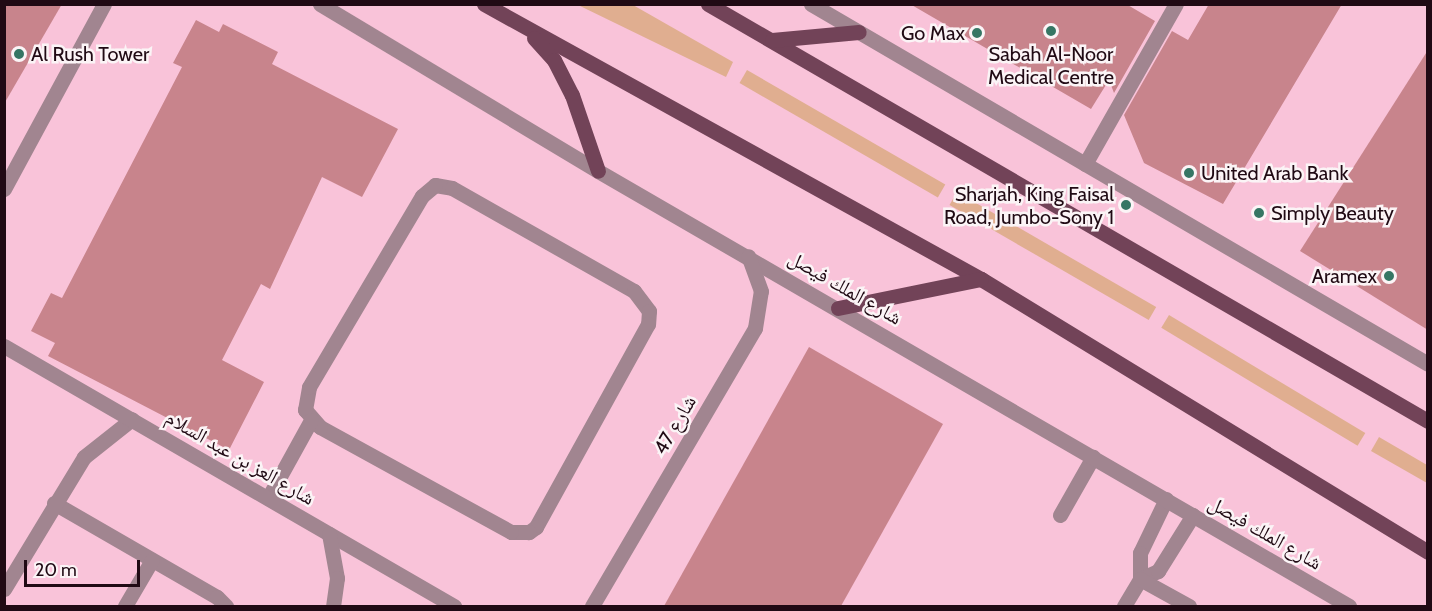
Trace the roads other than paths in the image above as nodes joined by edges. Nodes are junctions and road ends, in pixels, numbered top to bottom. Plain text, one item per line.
1 (104, 4) edge
2 (320, 4) edge
3 (484, 4) edge
4 (708, 4) edge
5 (811, 4) edge
6 (1176, 4) edge
7 (526, 28) junction
8 (859, 32) junction
9 (772, 40) junction
10 (1085, 164) junction
11 (598, 171) junction
12 (4, 189) edge
13 (748, 256) junction
14 (981, 279) junction
15 (838, 308) junction
16 (4, 346) edge
17 (1428, 364) edge
18 (132, 419) junction
19 (311, 420) junction
20 (1428, 421) edge
21 (1093, 457) junction
22 (268, 498) junction
23 (1166, 499) junction
24 (54, 503) junction
25 (1060, 515) dead end
26 (1193, 515) junction
27 (329, 534) junction
28 (1428, 552) edge
29 (152, 560) junction
30 (1140, 579) junction
31 (4, 589) edge
32 (125, 606) edge
33 (226, 606) edge
34 (333, 606) edge
35 (454, 606) edge
36 (592, 606) edge
37 (1124, 606) edge
38 (1189, 606) edge
39 (1349, 606) edge

1 - 12 street
2 - 11 street, شارع الملك فيصل
3 - 7 main road
4 - 9 main road
5 - 8 street
6 - 10 street
7 - 11 main road
7 - 14 main road
8 - 9 main road
8 - 10 street
9 - 20 main road
10 - 17 street
11 - 13 street, شارع الملك فيصل
13 - 15 street, شارع الملك فيصل
13 - 36 street, شارع 47
14 - 15 main road
14 - 28 main road
15 - 21 street, شارع الملك فيصل
16 - 18 street, شارع العز بن عبد السلام
18 - 22 street, شارع العز بن عبد السلام
18 - 24 street
19 - 19 street
19 - 22 street
21 - 23 street, شارع الملك فيصل
21 - 25 street
22 - 27 street, شارع العز بن عبد السلام
23 - 26 street, شارع الملك فيصل
23 - 30 street
24 - 29 street
24 - 31 street
26 - 30 street
26 - 39 street, شارع الملك فيصل
27 - 34 street
27 - 35 street, شارع العز بن عبد السلام
29 - 32 street
29 - 33 street
30 - 37 street
30 - 38 street

